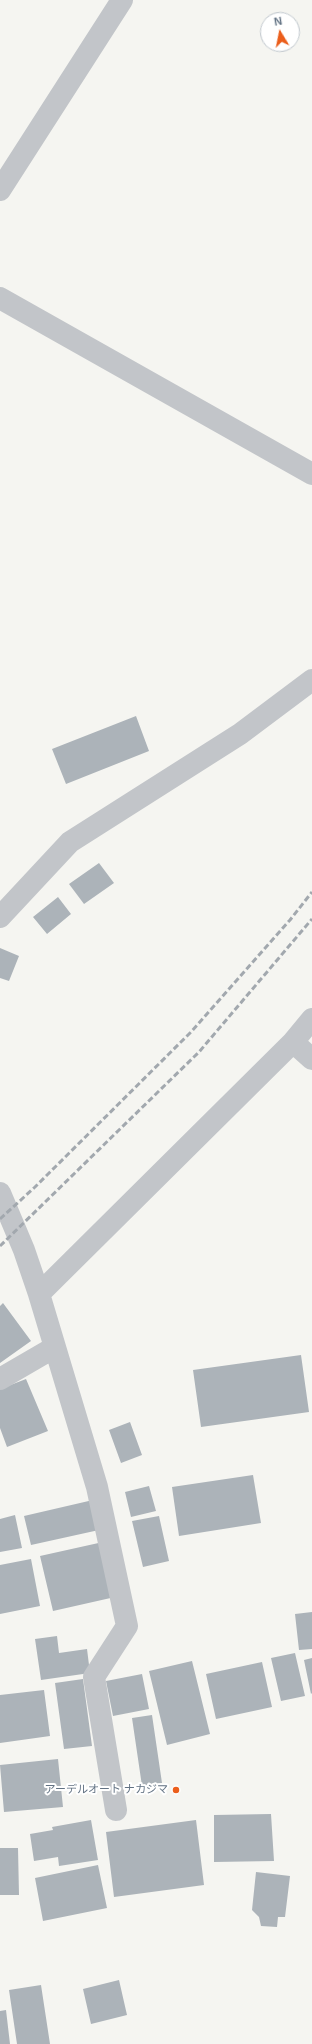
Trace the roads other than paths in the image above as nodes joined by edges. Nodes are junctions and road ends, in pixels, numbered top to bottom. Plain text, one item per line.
1 (122, 0) edge
2 (0, 190) edge
3 (0, 298) edge
4 (312, 474) edge
5 (312, 680) edge
6 (0, 917) edge
7 (312, 1019) edge
8 (293, 1042) junction
9 (312, 1059) edge
10 (0, 1193) edge
11 (39, 1294) junction
12 (55, 1347) junction
13 (0, 1379) edge
14 (116, 1810) dead end

1 - 2 street
3 - 4 street
5 - 6 street
7 - 8 street
8 - 9 street
8 - 11 street
10 - 11 street
11 - 12 street
12 - 13 street
12 - 14 street

